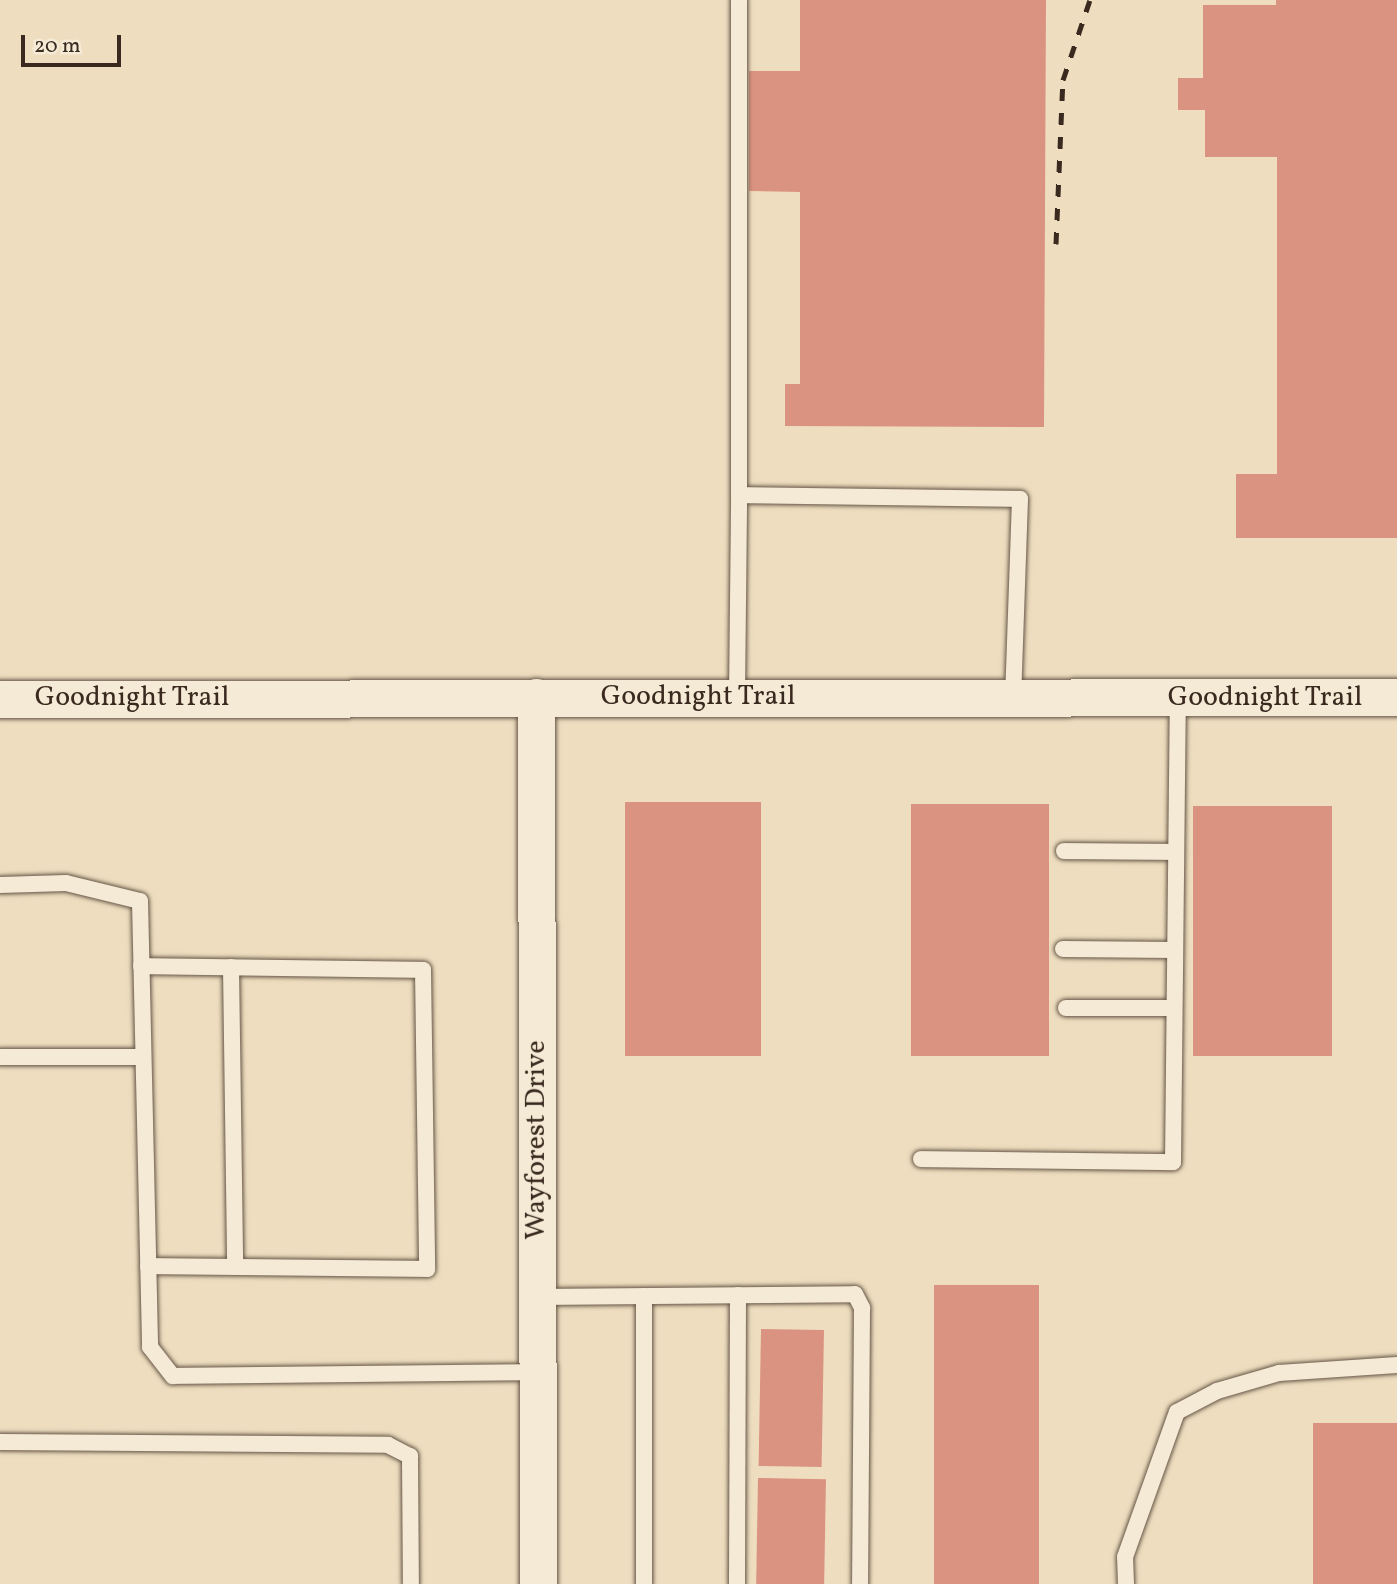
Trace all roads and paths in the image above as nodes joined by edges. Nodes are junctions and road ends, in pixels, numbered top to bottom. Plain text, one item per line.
1 (739, 0) edge
2 (739, 495) junction
3 (536, 696) junction
4 (1397, 697) edge
5 (737, 698) junction
6 (1178, 698) junction
7 (0, 699) edge
8 (1013, 699) junction
9 (1064, 851) dead end
10 (1176, 852) junction
11 (0, 886) edge
12 (1063, 948) dead end
13 (1175, 950) junction
14 (141, 966) junction
15 (231, 967) junction
16 (1066, 1008) dead end
17 (1174, 1008) junction
18 (0, 1057) edge
19 (143, 1057) junction
20 (921, 1159) dead end
21 (148, 1266) junction
22 (235, 1267) junction
23 (738, 1295) junction
24 (644, 1296) junction
25 (537, 1297) junction
26 (1397, 1365) edge
27 (538, 1372) junction
28 (0, 1442) edge
29 (411, 1584) edge
30 (538, 1584) edge
31 (644, 1584) edge
32 (737, 1584) edge
33 (860, 1584) edge
34 (1126, 1584) edge

1 - 2 lane
2 - 5 lane
2 - 8 lane
3 - 5 street, Goodnight Trail
3 - 7 street, Goodnight Trail
3 - 25 street, Wayforest Drive
4 - 6 street, Goodnight Trail
5 - 8 street, Goodnight Trail
6 - 8 street, Goodnight Trail
6 - 10 lane
9 - 10 lane
10 - 13 lane
11 - 14 lane
12 - 13 lane
13 - 17 lane
14 - 15 lane
14 - 19 lane
15 - 22 lane
15 - 22 lane
16 - 17 lane
17 - 20 lane
18 - 19 lane
19 - 21 lane
21 - 22 lane
21 - 27 lane
23 - 24 lane
23 - 32 lane
23 - 33 lane
24 - 25 lane
24 - 31 lane
25 - 27 street, Wayforest Drive
26 - 34 lane
27 - 30 street, Wayforest Drive
28 - 29 lane

